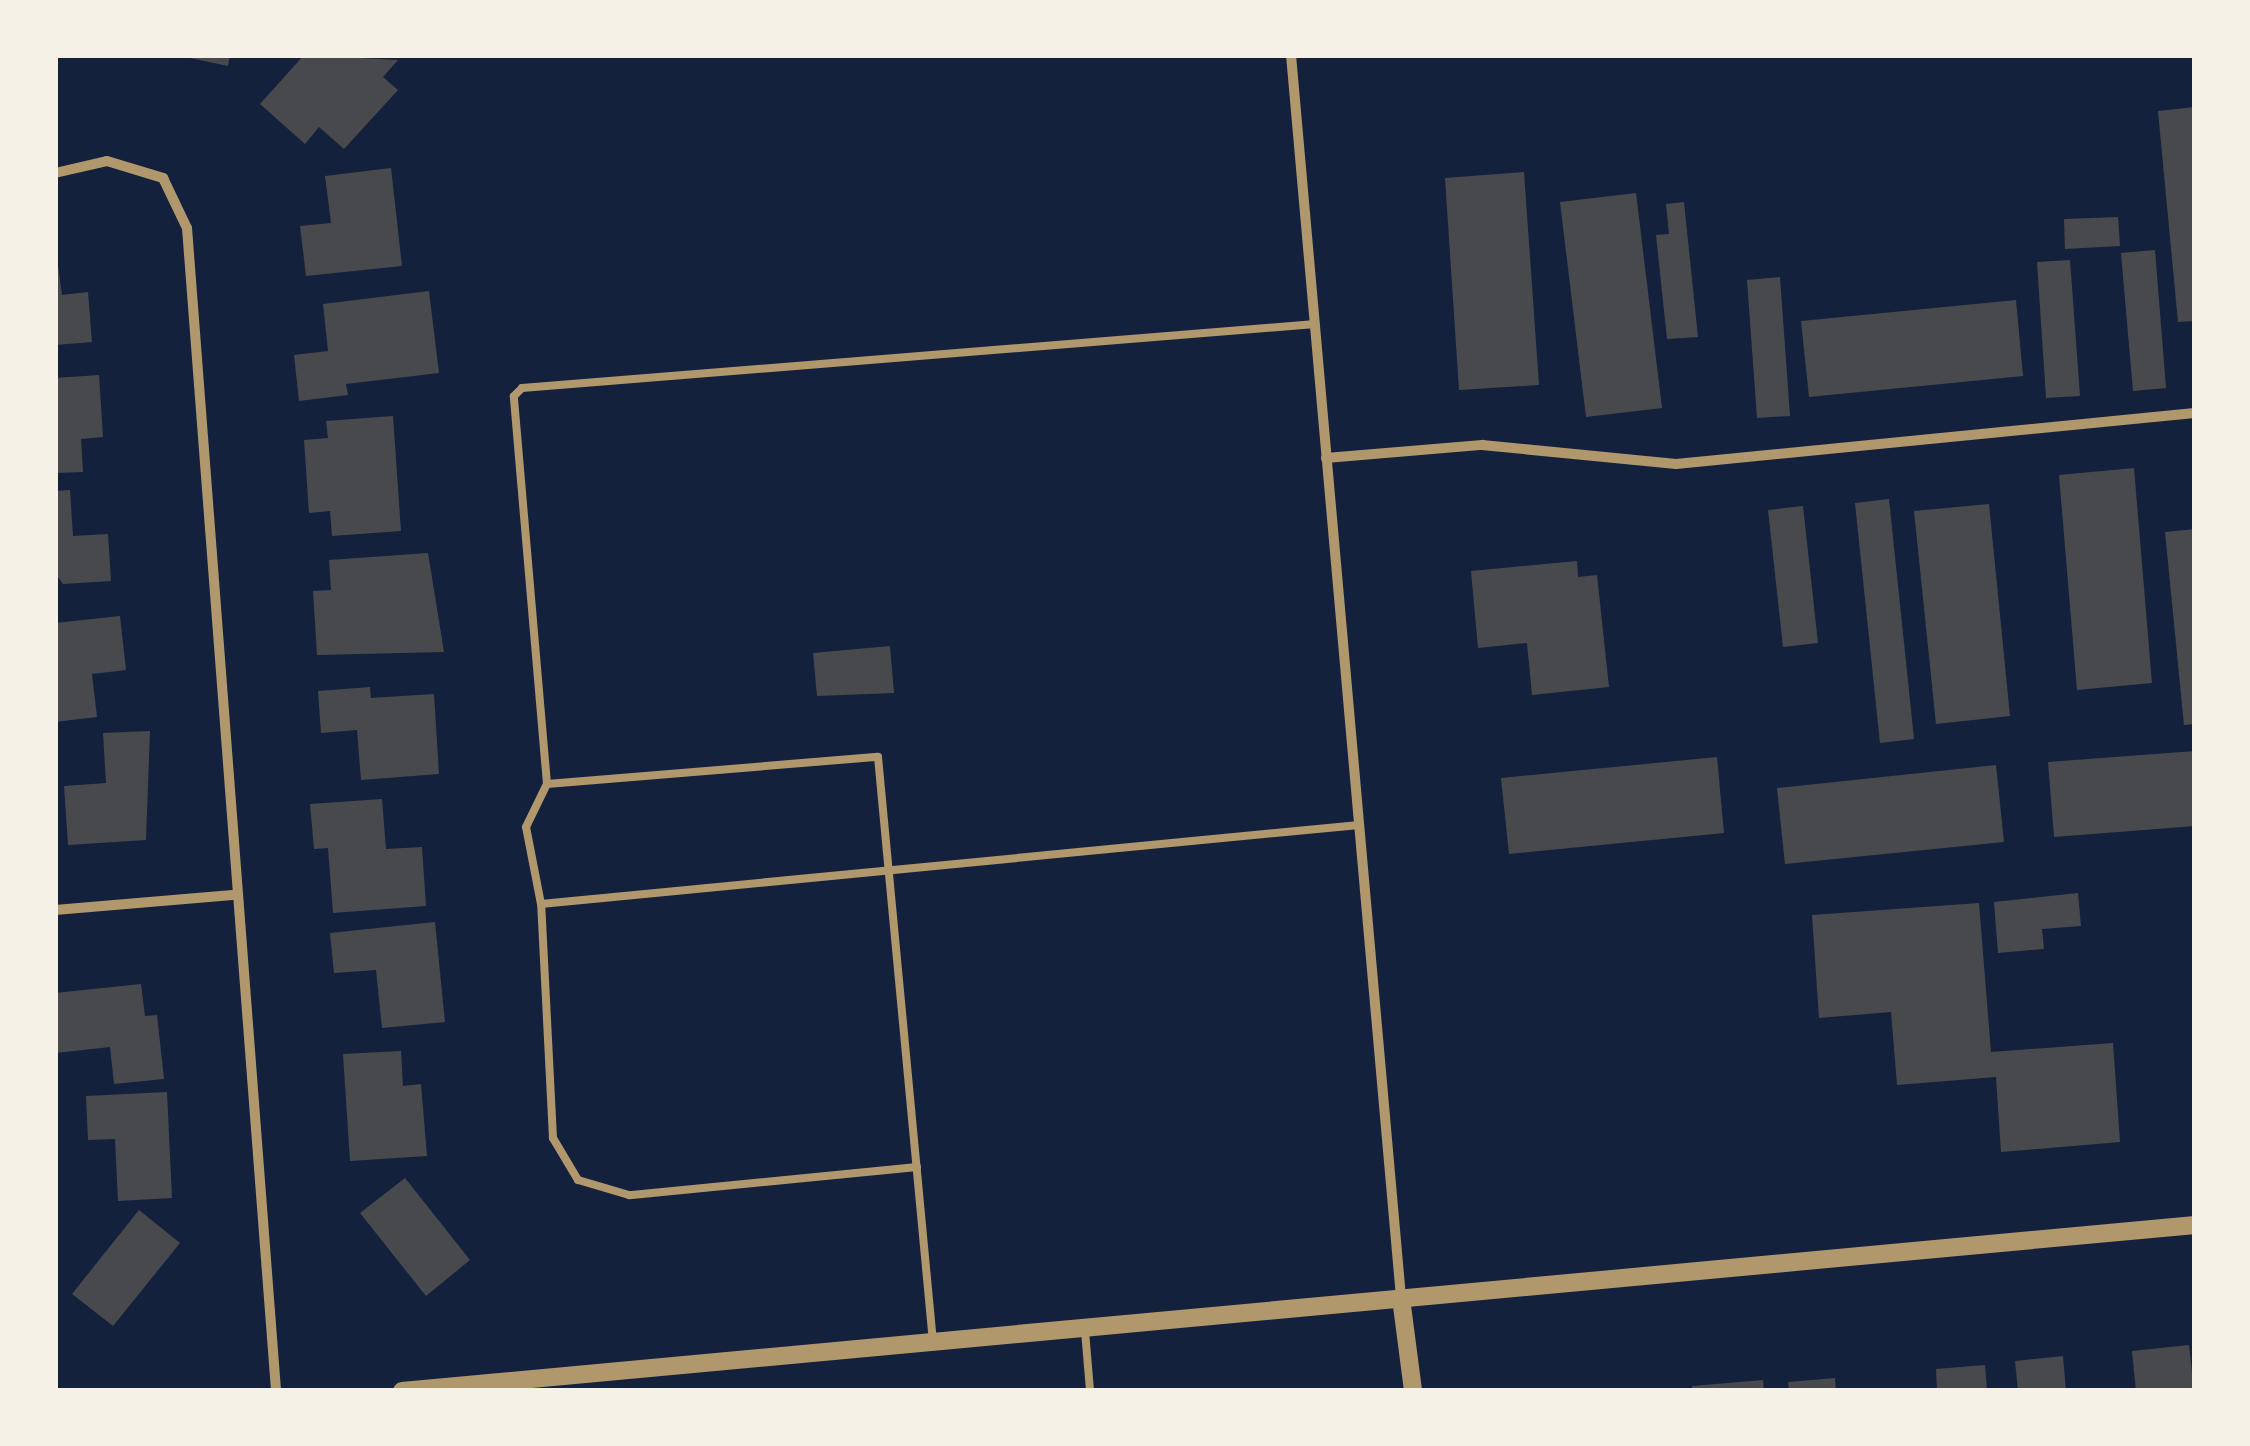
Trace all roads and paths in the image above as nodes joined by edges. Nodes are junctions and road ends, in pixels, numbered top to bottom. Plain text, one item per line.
1 (1291, 55) edge
2 (55, 174) edge
3 (1315, 324) junction
4 (2195, 413) edge
5 (1326, 458) junction
6 (547, 784) junction
7 (1358, 825) junction
8 (892, 873) junction
9 (235, 895) junction
10 (541, 904) junction
11 (55, 910) edge
12 (918, 1168) junction
13 (2195, 1225) edge
14 (1401, 1298) junction
15 (1085, 1328) junction
16 (933, 1342) junction
17 (276, 1391) edge
18 (402, 1391) edge
19 (1090, 1391) edge
20 (1413, 1391) edge

1 - 3 street
2 - 9 street
3 - 5 street
3 - 6 lane
4 - 5 street
5 - 7 street
6 - 8 lane
6 - 10 lane
7 - 8 lane
7 - 14 street
8 - 10 lane
8 - 12 lane
9 - 11 street
9 - 17 street
10 - 12 lane
12 - 16 lane
13 - 14 street
14 - 15 street
14 - 20 street
15 - 16 street
15 - 19 lane
16 - 18 street

